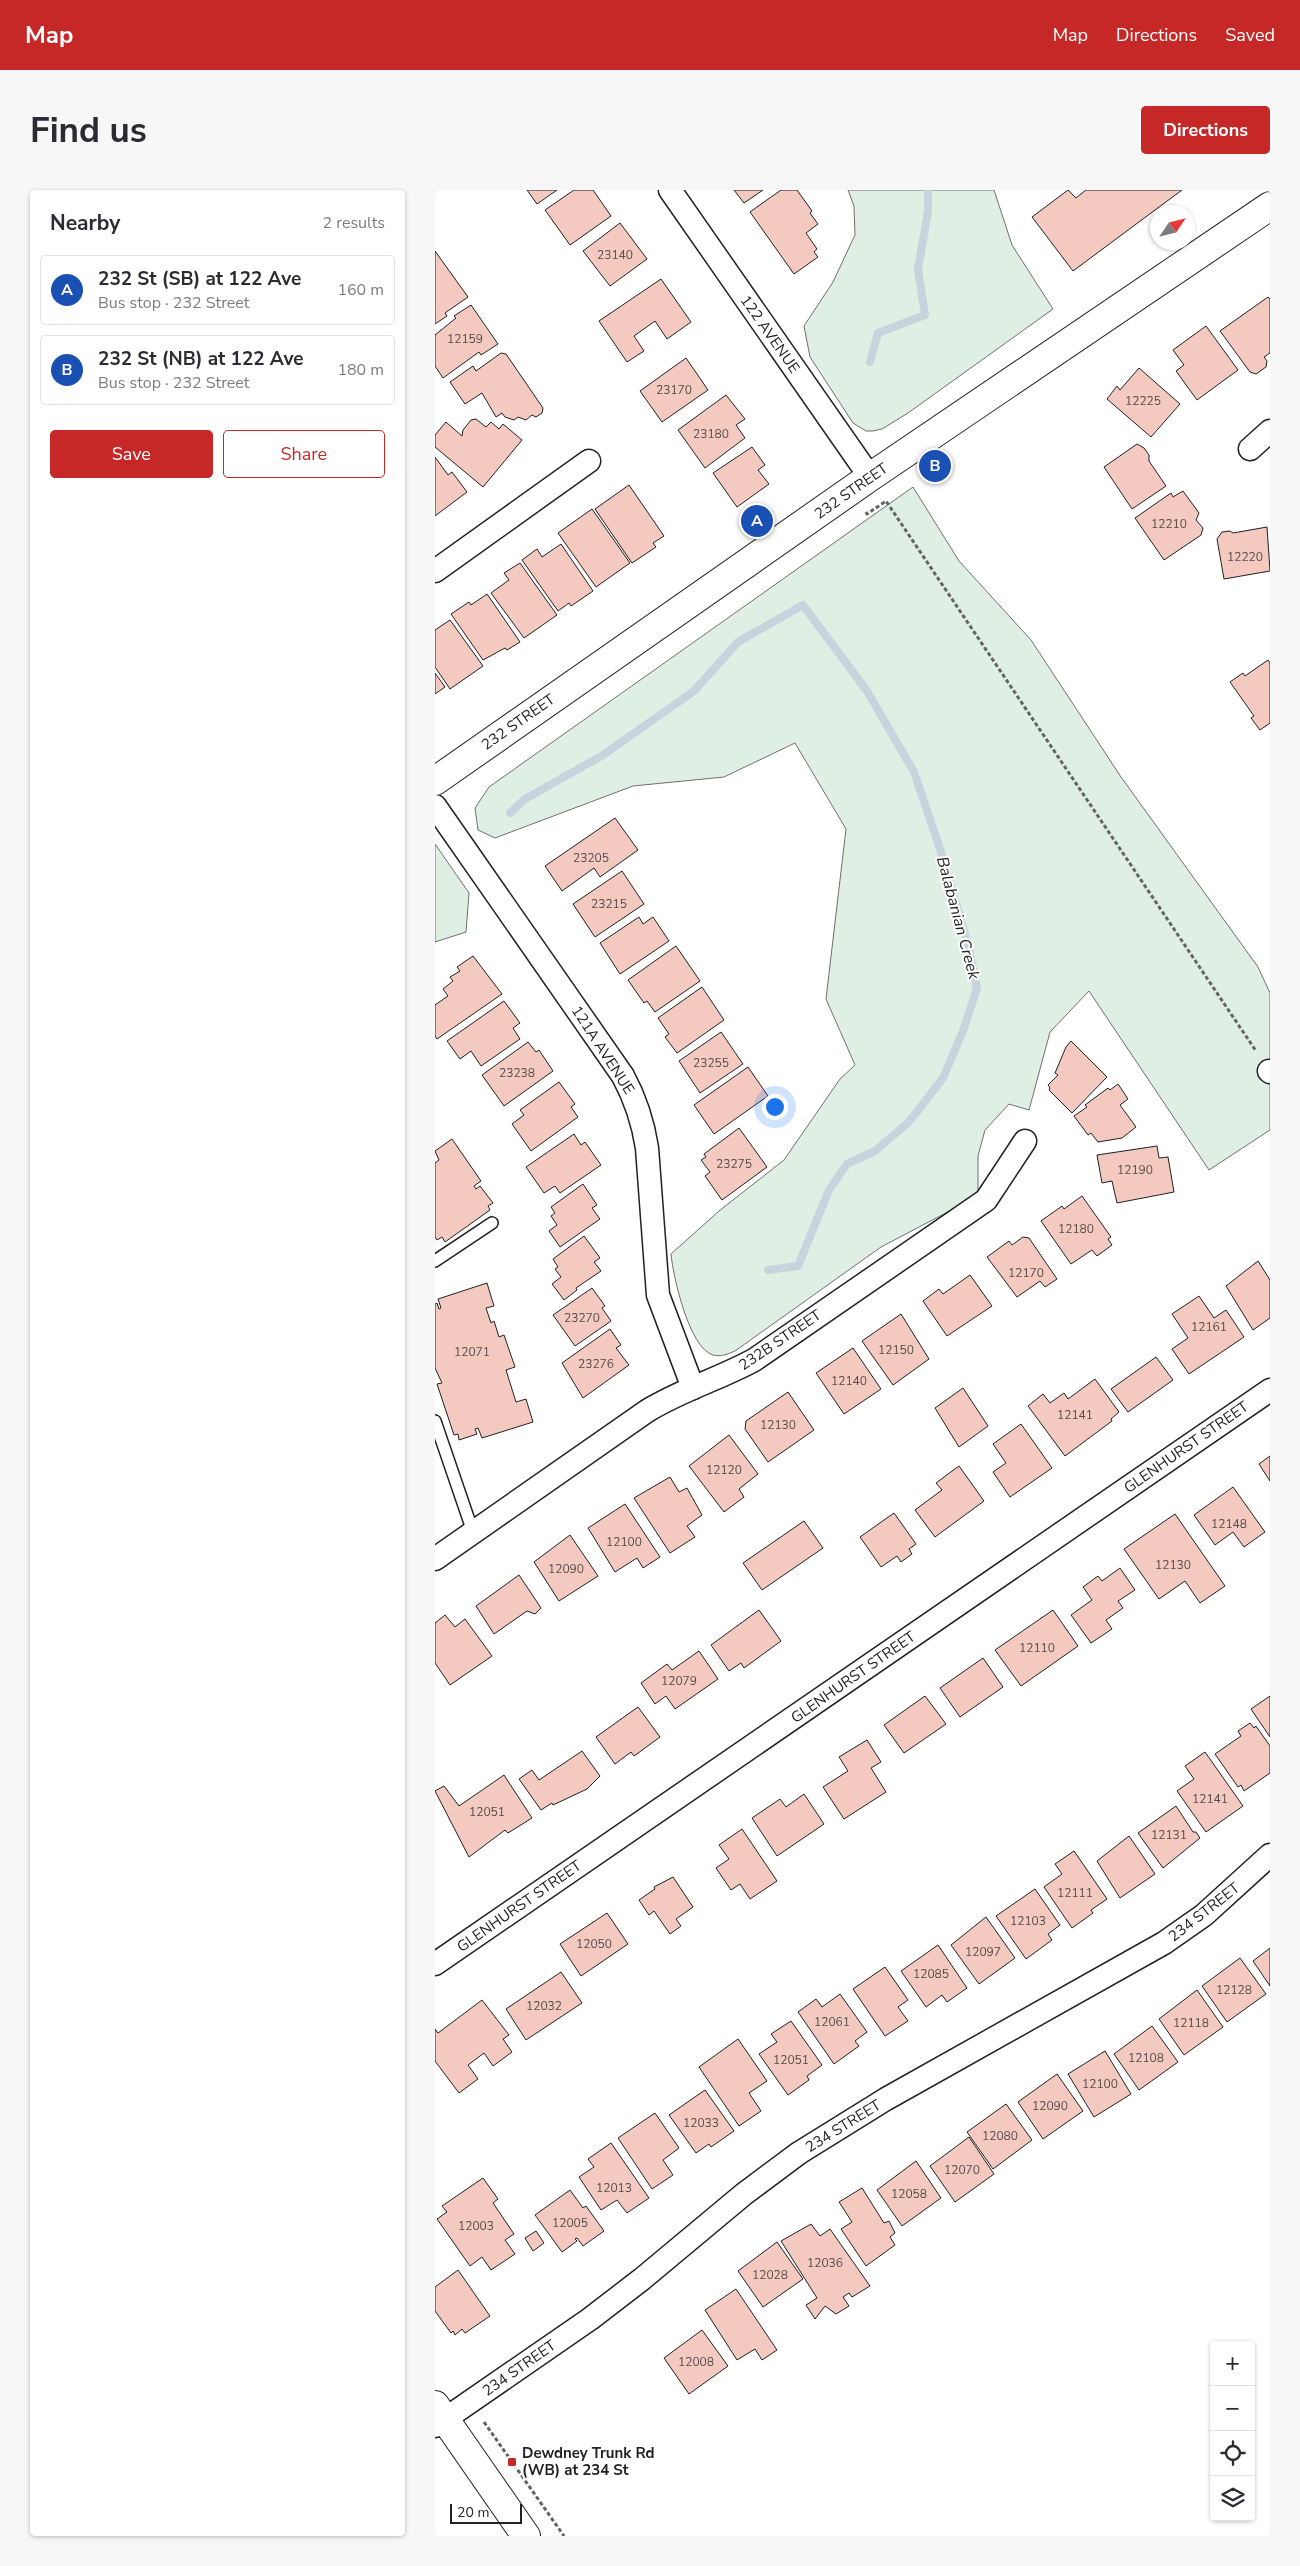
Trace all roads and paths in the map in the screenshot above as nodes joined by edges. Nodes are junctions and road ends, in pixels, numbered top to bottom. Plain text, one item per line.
1 (670, 190) edge
2 (1270, 206) edge
3 (1270, 431) edge
4 (1249, 449) dead end
5 (589, 461) dead end
6 (870, 477) junction
7 (865, 511) dead end
8 (435, 571) edge
9 (435, 781) edge
10 (435, 806) edge
11 (1269, 1071) edge
12 (1025, 1141) dead end
13 (492, 1223) dead end
14 (435, 1261) edge
15 (693, 1388) junction
16 (1270, 1390) edge
17 (435, 1421) edge
18 (473, 1532) junction
19 (435, 1559) edge
20 (1270, 1855) edge
21 (435, 1964) edge
22 (438, 2417) edge
23 (484, 2422) dead end
24 (526, 2536) edge
25 (564, 2536) edge

1 - 6 street, 122 AVENUE
2 - 6 main road, 232 STREET
3 - 4 street
5 - 8 street
6 - 9 main road, 232 STREET
7 - 11 path
10 - 15 street, 121A AVENUE
12 - 15 street, 232B STREET
13 - 14 lane
15 - 18 street, 232B STREET
16 - 21 street, GLENHURST STREET
17 - 18 lane
18 - 19 street, 232B STREET
20 - 22 street, 234 STREET
22 - 24 main road
23 - 25 path

